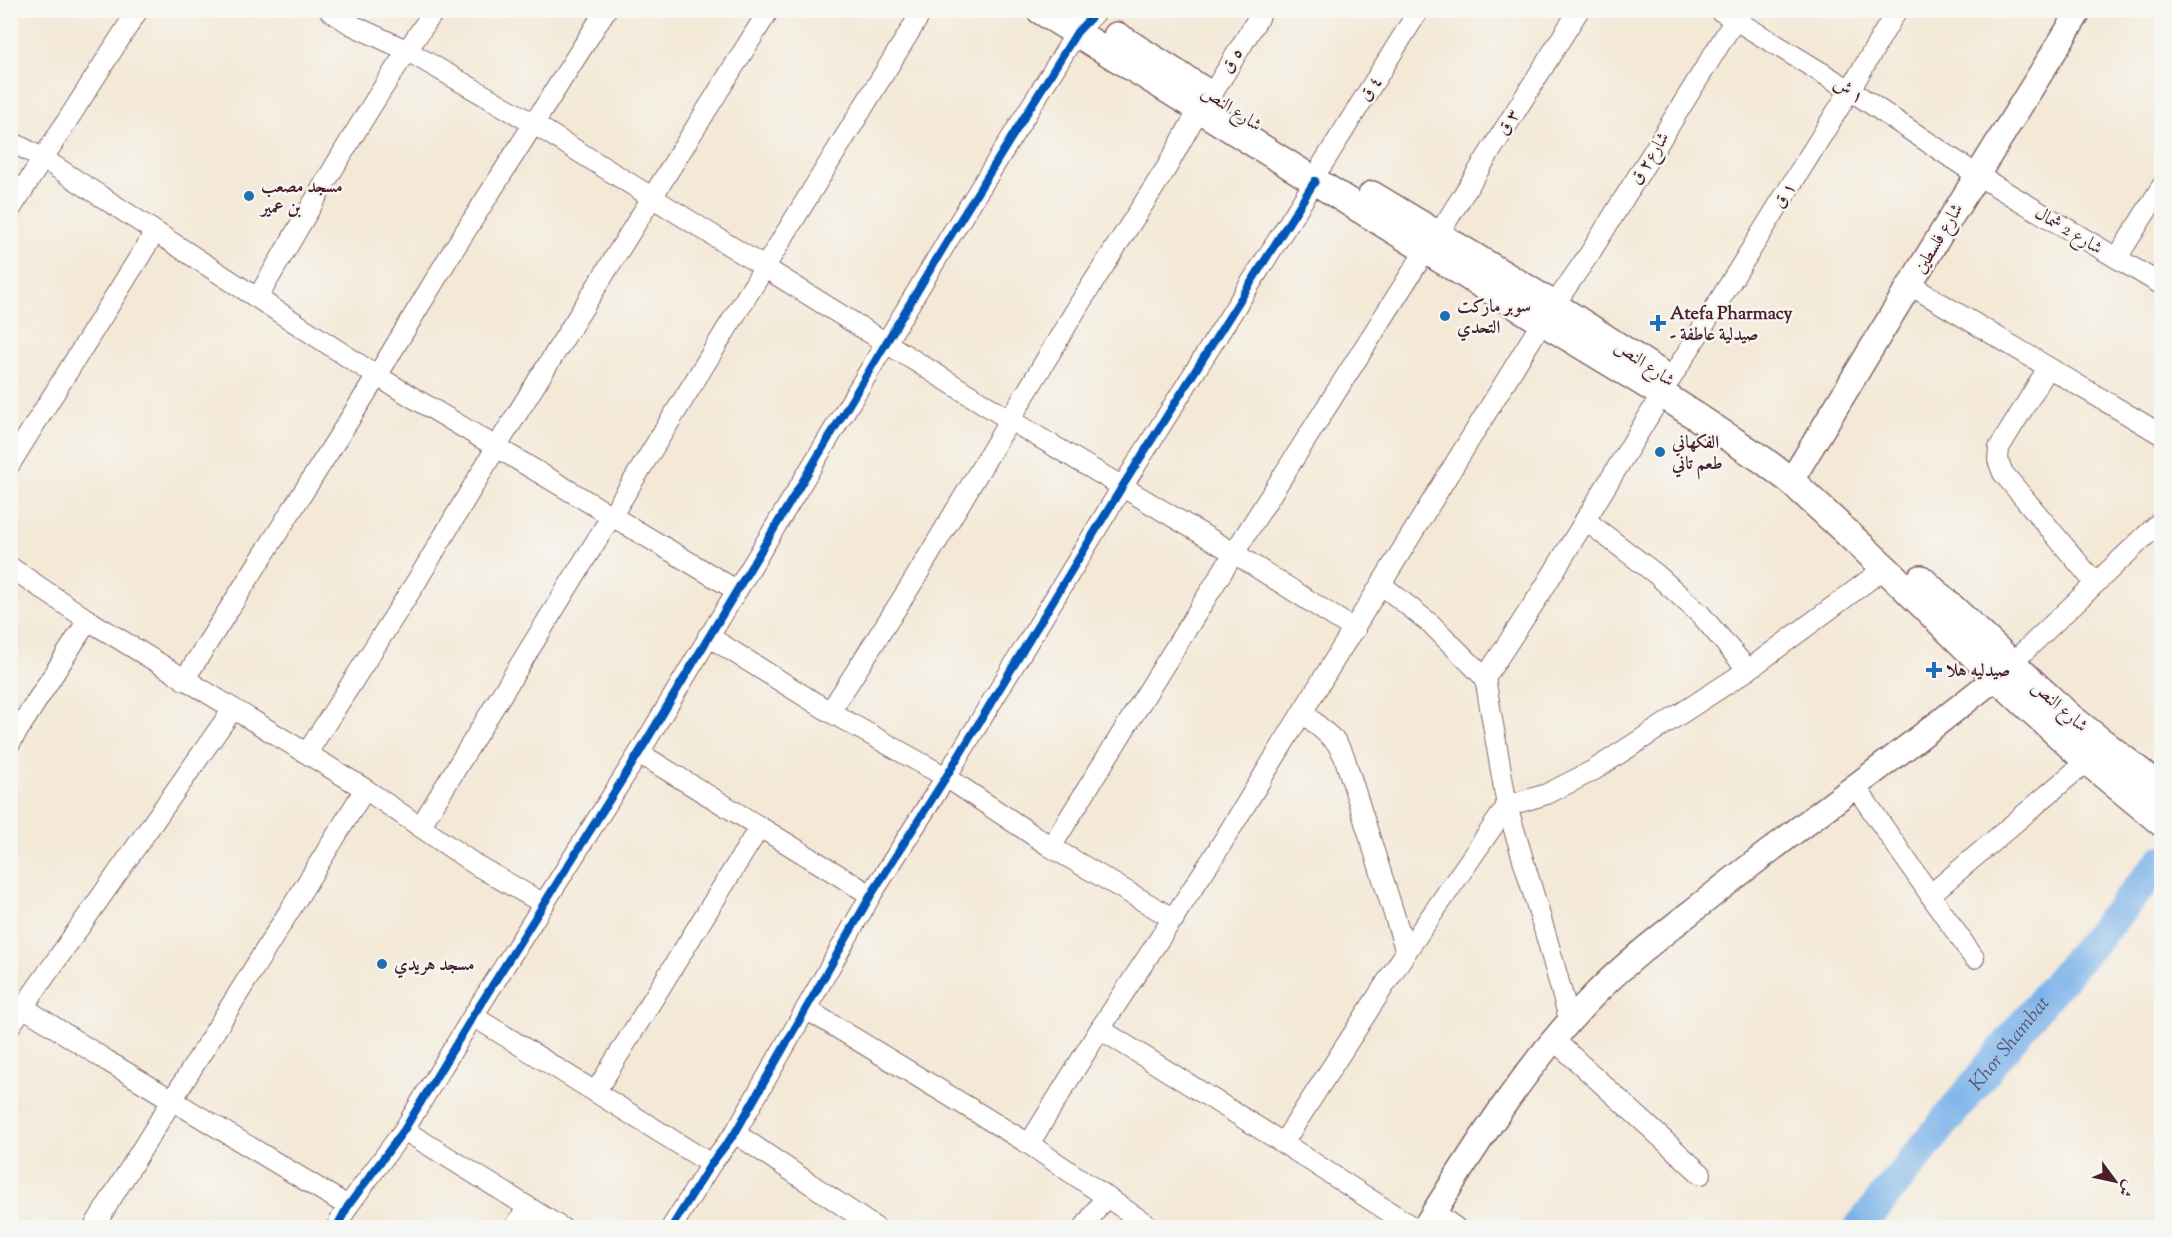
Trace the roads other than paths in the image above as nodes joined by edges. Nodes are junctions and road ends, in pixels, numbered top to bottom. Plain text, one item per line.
1 (138, 10) edge
2 (329, 10) edge
3 (435, 10) edge
4 (606, 10) edge
5 (769, 10) edge
6 (922, 10) edge
7 (1040, 10) edge
8 (1263, 10) edge
9 (1419, 10) edge
10 (1579, 10) edge
11 (1897, 10) edge
12 (2080, 10) edge
13 (1732, 14) edge
14 (1085, 18) edge
15 (406, 51) junction
16 (1850, 90) junction
17 (1205, 102) junction
18 (534, 124) junction
19 (10, 141) edge
20 (42, 158) junction
21 (1318, 173) junction
22 (1977, 175) junction
23 (2162, 186) edge
24 (653, 198) junction
25 (10, 210) edge
26 (155, 232) junction
27 (1432, 242) junction
28 (2117, 258) junction
29 (766, 267) junction
30 (1910, 285) junction
31 (2162, 285) edge
32 (258, 297) junction
33 (1548, 313) junction
34 (887, 344) junction
35 (2048, 368) junction
36 (377, 376) junction
37 (1666, 387) junction
38 (1010, 420) junction
39 (2162, 435) edge
40 (497, 446) junction
41 (10, 464) edge
42 (1795, 474) junction
43 (1122, 487) junction
44 (611, 516) junction
45 (1585, 520) junction
46 (2162, 520) edge
47 (1234, 553) junction
48 (10, 567) edge
49 (1885, 568) junction
50 (2095, 583) junction
51 (1382, 585) junction
52 (736, 590) junction
53 (88, 620) junction
54 (1354, 630) junction
55 (708, 636) junction
56 (1748, 670) junction
57 (2004, 670) junction
58 (1485, 678) junction
59 (184, 680) junction
60 (233, 709) junction
61 (830, 712) junction
62 (1304, 713) junction
63 (10, 743) edge
64 (307, 753) junction
65 (639, 753) junction
66 (2087, 761) junction
67 (946, 777) junction
68 (1855, 786) junction
69 (365, 789) junction
70 (2162, 789) edge
71 (1507, 806) junction
72 (2162, 823) edge
73 (420, 827) junction
74 (759, 828) junction
75 (1052, 847) junction
76 (871, 895) junction
77 (1930, 895) junction
78 (544, 904) junction
79 (1174, 919) junction
80 (1406, 952) junction
81 (1974, 958) dead end
82 (23, 1007) junction
83 (806, 1009) junction
84 (473, 1016) junction
85 (10, 1026) edge
86 (1100, 1029) junction
87 (1562, 1031) junction
88 (596, 1091) junction
89 (172, 1100) junction
90 (404, 1130) junction
91 (735, 1133) junction
92 (1283, 1143) junction
93 (1029, 1144) junction
94 (711, 1164) junction
95 (1701, 1174) dead end
96 (1105, 1197) junction
97 (348, 1206) junction
98 (528, 1207) junction
99 (1429, 1220) edge
100 (93, 1227) edge
101 (336, 1227) edge
102 (514, 1227) edge
103 (562, 1227) edge
104 (671, 1227) edge
105 (876, 1227) edge
106 (1084, 1227) edge
107 (1152, 1227) edge
108 (1414, 1227) edge
109 (1456, 1227) edge

1 - 20 street
2 - 15 street
3 - 15 street
4 - 18 street
5 - 24 street
6 - 29 street
7 - 14 main road, شارع النص
8 - 17 street, ٥ ق
9 - 21 street, ٤ ق
10 - 27 street, ٣ ق
11 - 16 street, ١ ق
12 - 22 street, شارع فلسطين
13 - 16 street, ١ ش
13 - 33 street, شارع٢ ق
14 - 17 main road, شارع النص
14 - 34 street
15 - 18 street
15 - 32 street
16 - 22 street, ١ ش
16 - 37 street, ١ ق
17 - 21 main road, شارع النص
17 - 38 street, ٥ ق
18 - 24 street
18 - 36 street
19 - 20 street
20 - 25 street
20 - 26 street
21 - 27 main road, شارع النص
21 - 43 street, ٤ ق
22 - 28 street, شارع 2 شمال
22 - 30 street, شارع فلسطين
23 - 28 street
24 - 29 street
24 - 40 street
26 - 32 street
26 - 41 street
27 - 33 main road, شارع النص
27 - 47 street, ٣ ق
28 - 31 street, شارع 2 شمال
29 - 34 street
29 - 44 street
30 - 35 street
30 - 42 street, شارع فلسطين
32 - 36 street
33 - 37 main road, شارع النص
33 - 51 street, شارع٢ ق
34 - 38 street
34 - 52 street
35 - 39 street
35 - 50 street
36 - 40 street
36 - 59 street
37 - 42 main road, شارع النص
37 - 42 main road, شارع النص
37 - 45 street, ١ ق
38 - 43 street
38 - 61 street, ٥ ق
40 - 44 street
40 - 64 street
42 - 49 main road, شارع النص
42 - 57 main road, شارع النص
43 - 47 street
43 - 67 street, ٤ ق
44 - 52 street
44 - 73 street
45 - 56 street
45 - 58 street, ١ ق
46 - 50 street
47 - 54 street
47 - 75 street, ٣ ق
48 - 53 street
49 - 56 street
49 - 57 main road, شارع النص
50 - 57 street
51 - 54 street, شارع٢ ق
51 - 58 street
52 - 55 street
53 - 59 street
53 - 63 street
54 - 62 street, شارع٢ ق
55 - 61 street
55 - 65 street
56 - 71 street
57 - 66 main road, شارع النص
57 - 68 street
57 - 70 main road, شارع النص
58 - 71 street
59 - 60 street
60 - 64 street
60 - 82 street
61 - 67 street
62 - 79 street, شارع٢ ق
62 - 80 street
64 - 69 street
65 - 74 street
65 - 78 street
66 - 72 main road, شارع النص
66 - 77 street
67 - 75 street
67 - 76 street, ٤ ق
68 - 77 street
68 - 87 street
69 - 73 street
69 - 89 street
71 - 80 street
71 - 87 street
73 - 78 street
74 - 76 street
74 - 88 street
75 - 79 street
76 - 83 street, ٤ ق
77 - 81 street
78 - 84 street
79 - 86 street, شارع٢ ق
80 - 92 street
82 - 85 street
82 - 89 street
83 - 91 street, ٤ ق
83 - 93 street
84 - 88 street
84 - 90 street
86 - 92 street
86 - 93 street, شارع٢ ق
87 - 95 street
87 - 99 street
88 - 94 street
89 - 97 street
89 - 100 street
90 - 97 street
90 - 98 street
91 - 94 street, ٤ ق
91 - 105 street
92 - 108 street
93 - 96 street
94 - 104 street, ٤ ق
96 - 106 street
96 - 107 street
97 - 101 street
98 - 102 street
98 - 103 street
99 - 109 street

